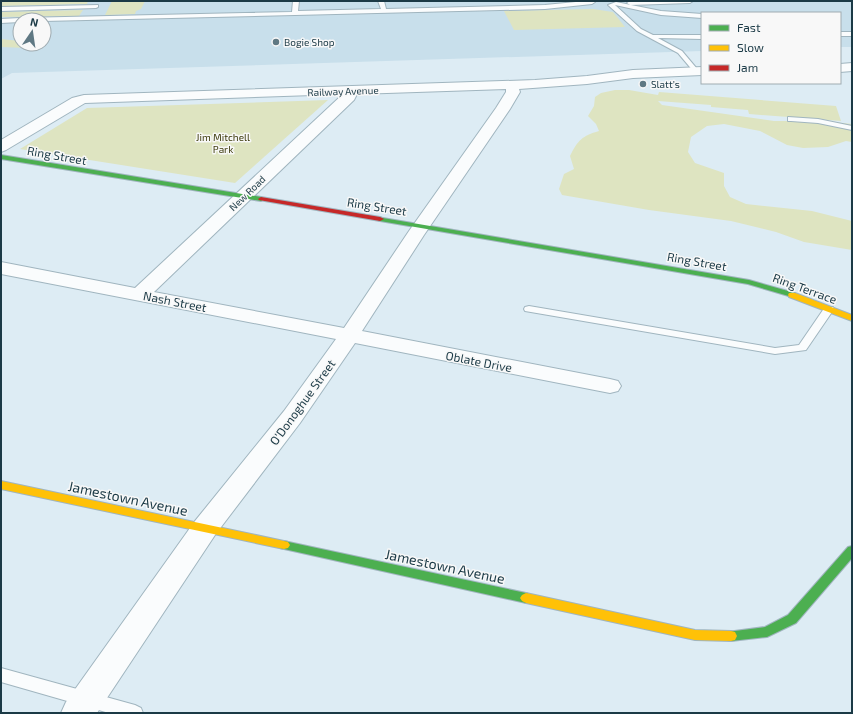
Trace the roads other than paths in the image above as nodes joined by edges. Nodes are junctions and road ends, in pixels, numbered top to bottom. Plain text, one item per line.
1 (296, 1) edge
2 (382, 1) edge
3 (690, 1) edge
4 (591, 2) edge
5 (617, 3) edge
6 (98, 4) edge
7 (1, 9) edge
8 (384, 12) junction
9 (295, 14) junction
10 (701, 16) edge
11 (91, 18) junction
12 (52, 19) edge
13 (12, 20) edge
14 (1, 21) edge
15 (841, 34) edge
16 (852, 34) edge
17 (650, 36) junction
18 (701, 37) edge
19 (852, 67) edge
20 (841, 68) edge
21 (699, 71) edge
22 (512, 85) junction
23 (351, 91) junction
24 (791, 119) dead end
25 (852, 128) edge
26 (1, 147) edge
27 (1, 158) edge
28 (242, 197) junction
29 (423, 226) junction
30 (1, 268) edge
31 (749, 282) joint
32 (140, 294) junction
33 (829, 309) junction
34 (529, 310) dead end
35 (852, 318) edge
36 (349, 335) junction
37 (610, 386) dead end
38 (1, 485) edge
39 (205, 528) junction
40 (852, 550) edge
41 (1, 675) edge
42 (82, 706) edge
43 (135, 713) edge

1 - 9 lane
2 - 8 lane
3 - 5 lane
4 - 5 lane
4 - 8 lane
5 - 10 lane
5 - 17 lane
6 - 7 lane
6 - 11 lane
8 - 9 lane
9 - 11 lane
11 - 12 lane
13 - 14 lane
15 - 16 lane
17 - 18 lane
17 - 21 lane
19 - 20 street
21 - 22 street, Railway Avenue
22 - 23 street, Railway Avenue
22 - 29 street, O'Donoghue Street
23 - 26 street, Railway Avenue
23 - 28 street, New Road
24 - 25 lane
27 - 28 street, Ring Street
28 - 29 street, Ring Street
28 - 32 street, New Road
29 - 31 street, Ring Street
29 - 36 street, O'Donoghue Street
30 - 32 street, Nash Street
31 - 33 street, Ring Terrace
32 - 36 street, Nash Street
33 - 34 lane
33 - 35 street, Ring Terrace
36 - 37 street, Oblate Drive
36 - 39 street, O'Donoghue Street
38 - 39 street, Jamestown Avenue
39 - 40 street, Jamestown Avenue
39 - 42 street, O'Donoghue Street
41 - 42 lane
42 - 43 lane

